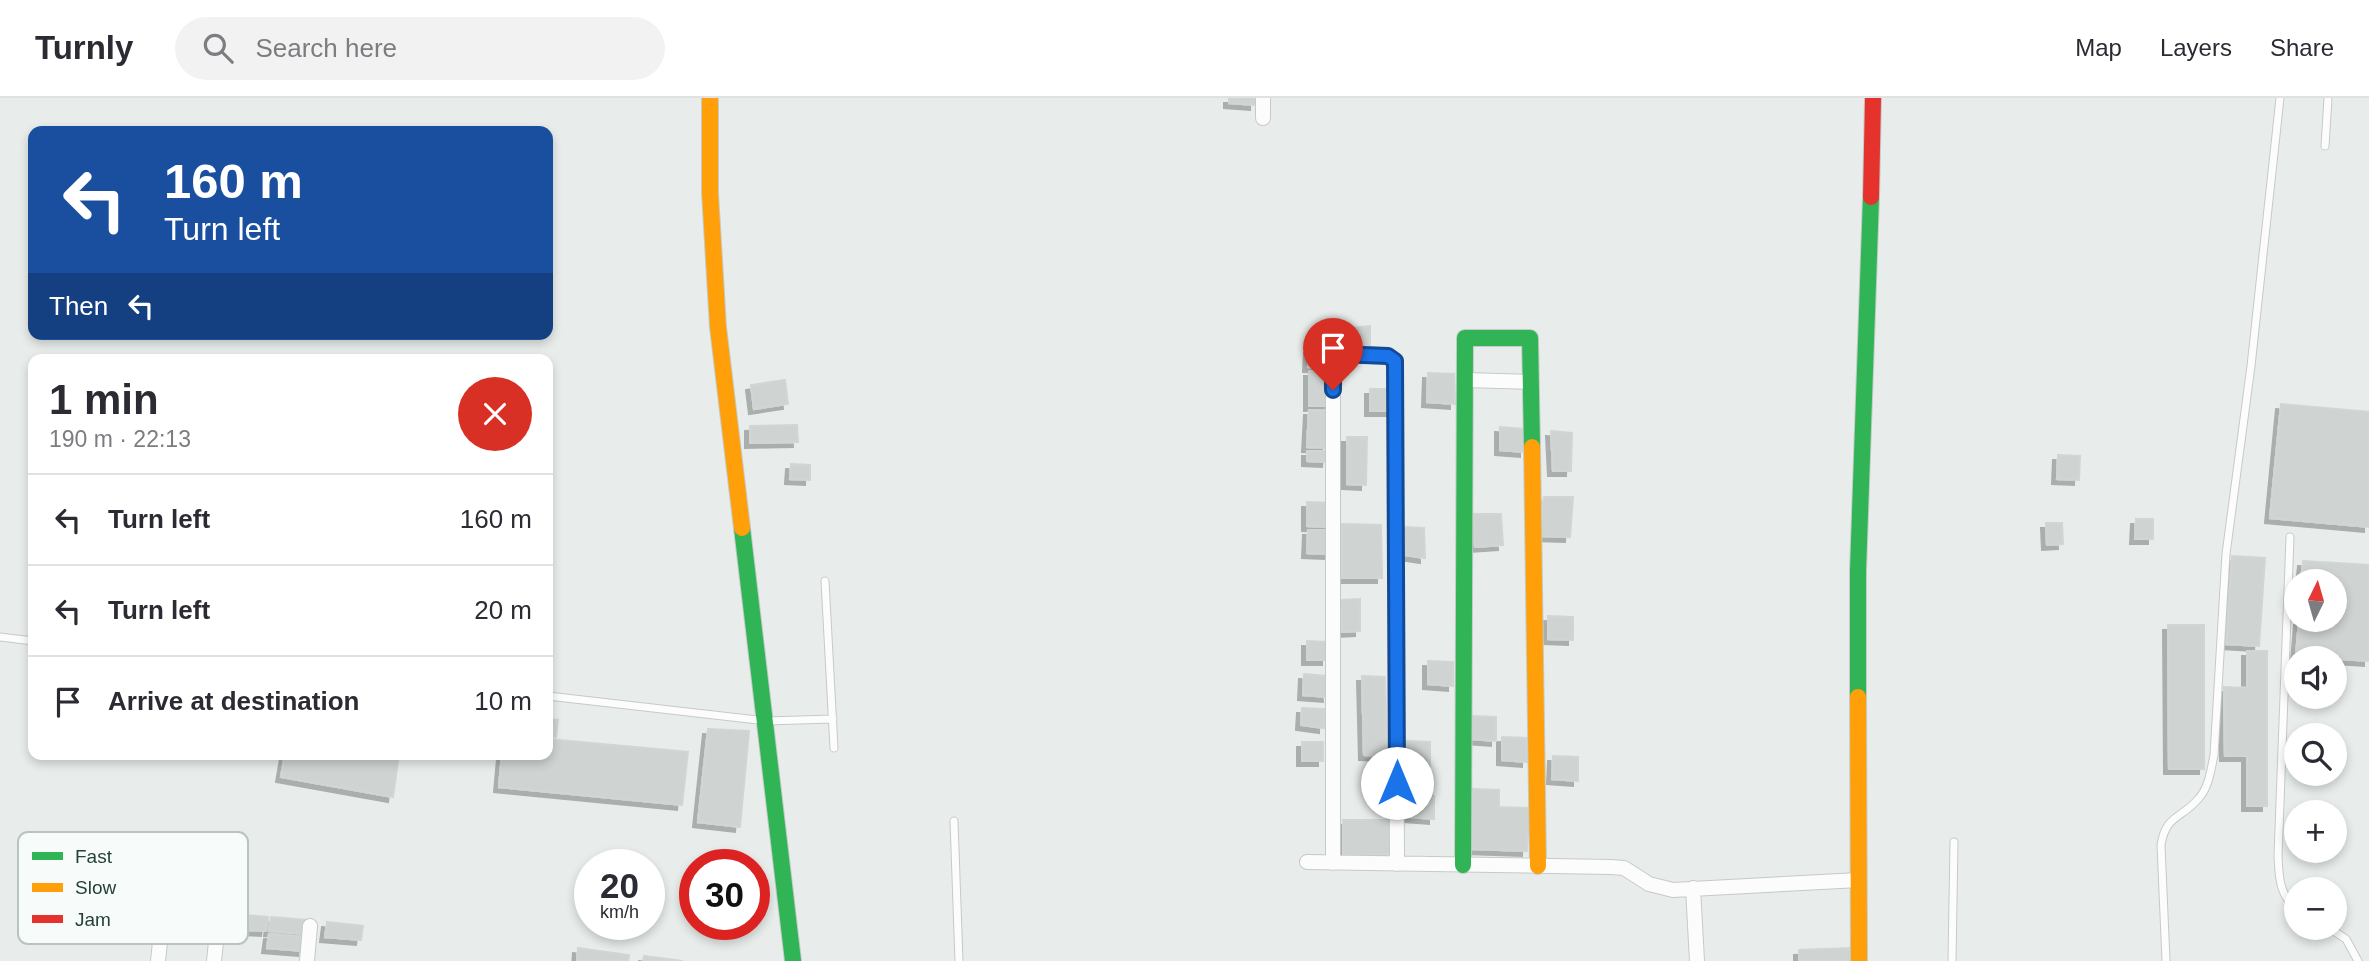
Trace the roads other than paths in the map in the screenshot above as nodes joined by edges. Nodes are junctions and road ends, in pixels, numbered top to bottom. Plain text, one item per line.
1 (710, 98) edge
2 (1263, 98) edge
3 (1873, 98) edge
4 (2280, 98) edge
5 (2328, 98) edge
6 (1263, 118) dead end
7 (2325, 146) dead end
8 (1465, 380) junction
9 (1531, 382) junction
10 (2290, 537) dead end
11 (825, 582) dead end
12 (0, 637) edge
13 (28, 640) edge
14 (553, 697) edge
15 (833, 719) junction
16 (766, 721) junction
17 (834, 748) dead end
18 (954, 821) dead end
19 (1954, 842) dead end
20 (1307, 862) dead end
21 (1333, 863) junction
22 (1397, 864) junction
23 (1463, 865) junction
24 (1538, 866) junction
25 (1859, 880) junction
26 (1693, 888) junction
27 (2284, 894) edge
28 (310, 926) dead end
29 (2347, 940) edge
30 (307, 961) edge
31 (793, 961) edge
32 (959, 961) edge
33 (1697, 961) edge
34 (1859, 961) edge
35 (1951, 961) edge
36 (2166, 961) edge
37 (2358, 961) edge

1 - 16 street
2 - 6 street
3 - 25 street
4 - 36 lane
5 - 7 lane
8 - 9 street
8 - 9 street
8 - 23 street
9 - 24 street
10 - 27 lane
11 - 15 lane
12 - 13 lane
14 - 16 lane
15 - 16 lane
15 - 17 lane
16 - 31 street
18 - 32 lane
19 - 35 lane
20 - 21 street
21 - 22 street
21 - 22 street
22 - 23 street
23 - 24 street
24 - 26 street
25 - 26 street
25 - 34 street
26 - 33 street
28 - 30 street
29 - 37 lane

